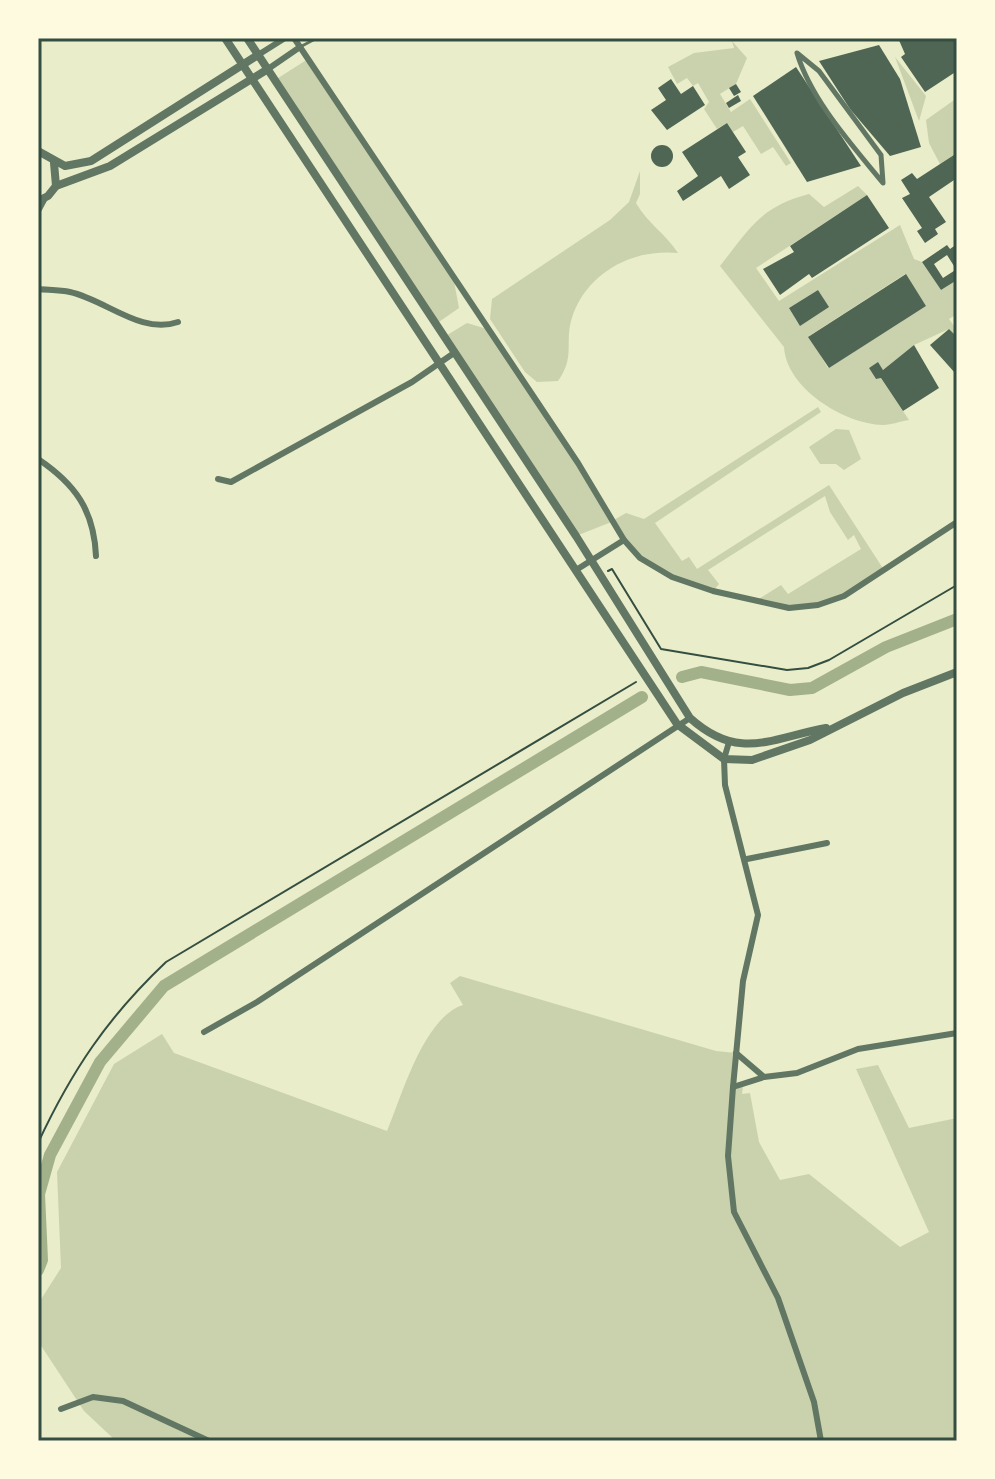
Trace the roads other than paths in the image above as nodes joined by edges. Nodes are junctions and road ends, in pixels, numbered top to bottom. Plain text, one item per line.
1 (225, 38) edge
2 (247, 38) edge
3 (285, 38) edge
4 (294, 38) edge
5 (317, 38) edge
6 (300, 47) junction
7 (797, 53) joint
8 (258, 55) junction
9 (241, 63) junction
10 (268, 69) junction
11 (252, 79) junction
12 (38, 151) edge
13 (54, 163) junction
14 (56, 186) junction
15 (41, 200) edge
16 (38, 211) edge
17 (38, 289) edge
18 (178, 322) dead end
19 (454, 353) junction
20 (439, 363) junction
21 (38, 459) edge
22 (218, 479) dead end
23 (957, 522) edge
24 (624, 540) junction
25 (96, 556) dead end
26 (591, 560) junction
27 (576, 570) junction
28 (957, 672) edge
29 (690, 718) junction
30 (677, 724) junction
31 (831, 727) junction
32 (729, 742) junction
33 (724, 759) junction
34 (827, 843) dead end
35 (747, 859) junction
36 (204, 1032) dead end
37 (957, 1033) edge
38 (736, 1053) junction
39 (764, 1077) junction
40 (733, 1087) junction
41 (61, 1409) dead end
42 (209, 1441) edge
43 (821, 1441) edge

1 - 9 street
2 - 8 street
3 - 8 street
4 - 6 street
5 - 6 lane
6 - 10 street
6 - 24 street
7 - 7 street
8 - 9 street
8 - 10 street
9 - 11 street
9 - 13 street
10 - 11 street
10 - 19 street
11 - 14 street
11 - 20 street
12 - 13 street
13 - 14 street
14 - 15 street
15 - 16 street
17 - 18 street
19 - 20 street
19 - 26 street
20 - 22 street
20 - 27 street
21 - 25 street
23 - 24 street
24 - 26 street
26 - 27 street
26 - 29 street
27 - 30 street
28 - 31 street
29 - 30 street
29 - 32 street
30 - 33 street
30 - 36 street
31 - 32 street
31 - 33 street
32 - 33 street
33 - 35 street
34 - 35 street
35 - 38 street
37 - 39 street
38 - 39 street
38 - 40 street
39 - 40 street
40 - 43 street
41 - 42 street

